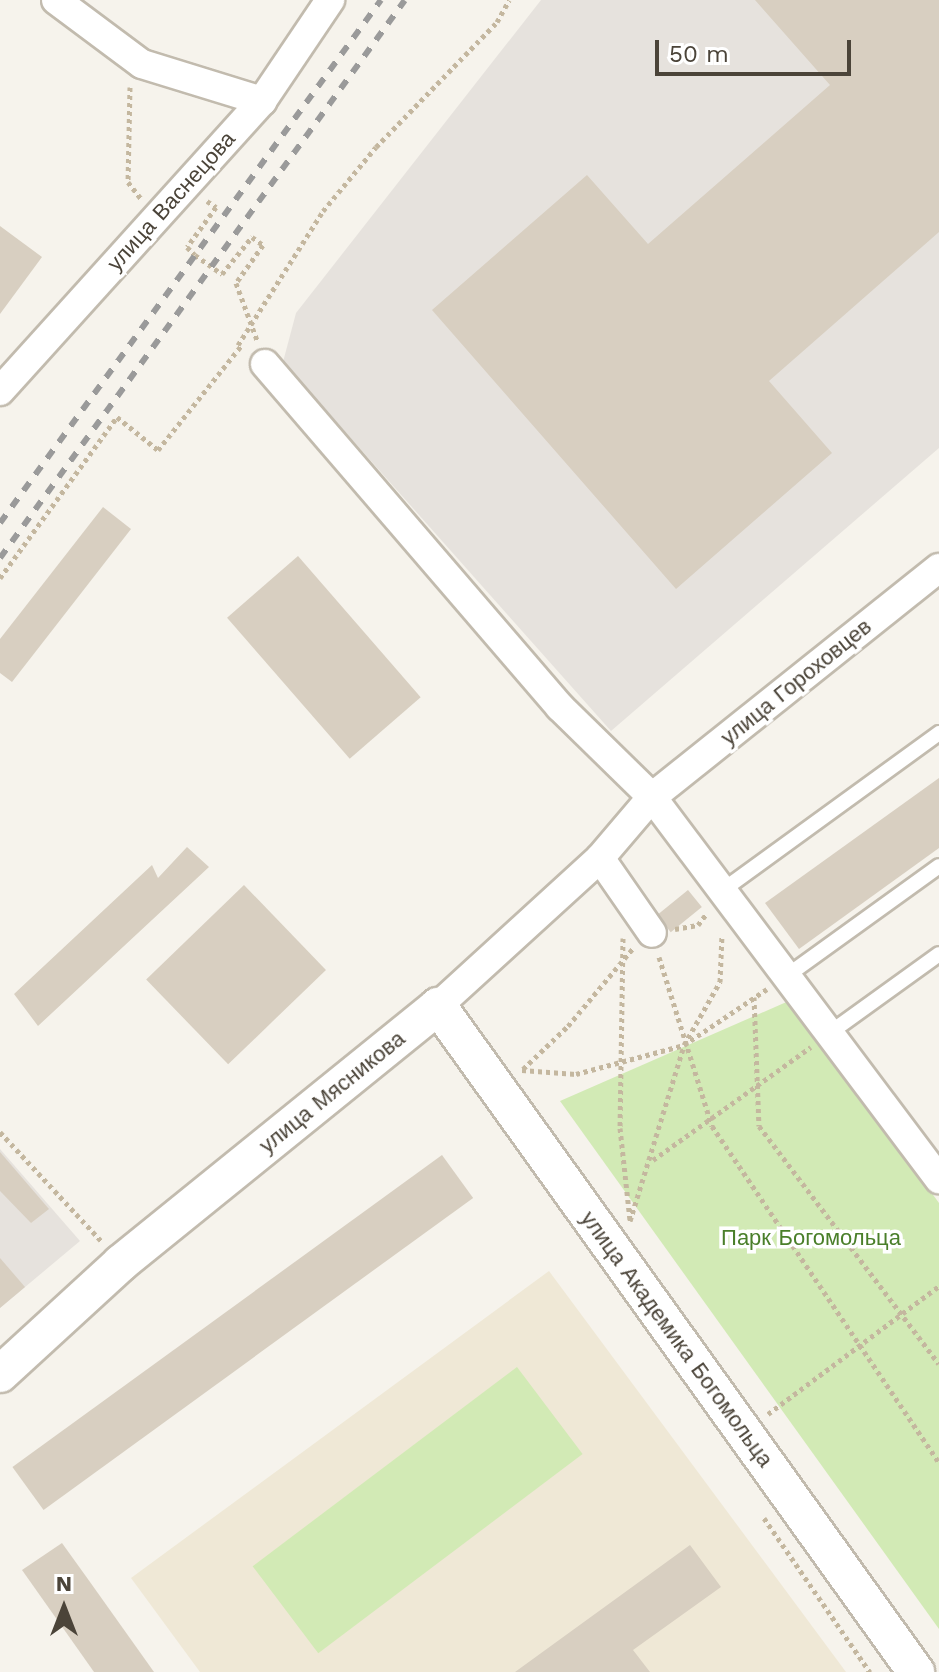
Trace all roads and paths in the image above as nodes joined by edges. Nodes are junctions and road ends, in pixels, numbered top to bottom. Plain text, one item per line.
1 (56, 0) edge
2 (330, 0) edge
3 (509, 0) edge
4 (262, 101) junction
5 (238, 345) junction
6 (257, 356) joint
7 (0, 391) edge
8 (939, 568) edge
9 (0, 578) edge
10 (939, 733) edge
11 (652, 797) junction
12 (600, 858) junction
13 (939, 866) edge
14 (622, 890) junction
15 (723, 890) junction
16 (652, 933) junction
17 (939, 954) edge
18 (623, 956) junction
19 (788, 975) junction
20 (754, 997) junction
21 (438, 1006) junction
22 (831, 1032) junction
23 (684, 1045) junction
24 (624, 1062) junction
25 (758, 1085) junction
26 (710, 1119) junction
27 (0, 1132) edge
28 (652, 1161) junction
29 (939, 1179) edge
30 (121, 1263) junction
31 (939, 1286) edge
32 (900, 1315) junction
33 (858, 1347) junction
34 (939, 1364) edge
35 (0, 1374) edge
36 (768, 1414) dead end
37 (939, 1463) edge
38 (916, 1672) edge

1 - 4 street
2 - 4 street, улица Васнецова
3 - 5 path
4 - 7 street, улица Васнецова
5 - 6 path
5 - 9 path
6 - 11 street
8 - 11 street, улица Гороховцев
10 - 15 lane
11 - 12 street, улица Мясникова
11 - 15 street
12 - 14 street
12 - 21 street, улица Мясникова
13 - 19 lane
14 - 16 street
14 - 18 path
15 - 16 path
15 - 19 street
15 - 23 path
16 - 18 path
16 - 23 path
17 - 22 lane
18 - 24 path
18 - 24 path
19 - 20 path
19 - 22 street
20 - 23 path
20 - 25 path
21 - 30 street, улица Мясникова
21 - 38 street, улица Академика Богомольца
22 - 25 path
22 - 29 street
23 - 24 path
23 - 26 path
23 - 28 path
24 - 28 path
25 - 26 path
25 - 32 path
26 - 28 path
26 - 33 path
27 - 30 path
30 - 35 street, улица Мясникова
31 - 32 path
32 - 33 path
32 - 34 path
33 - 36 path
33 - 37 path

